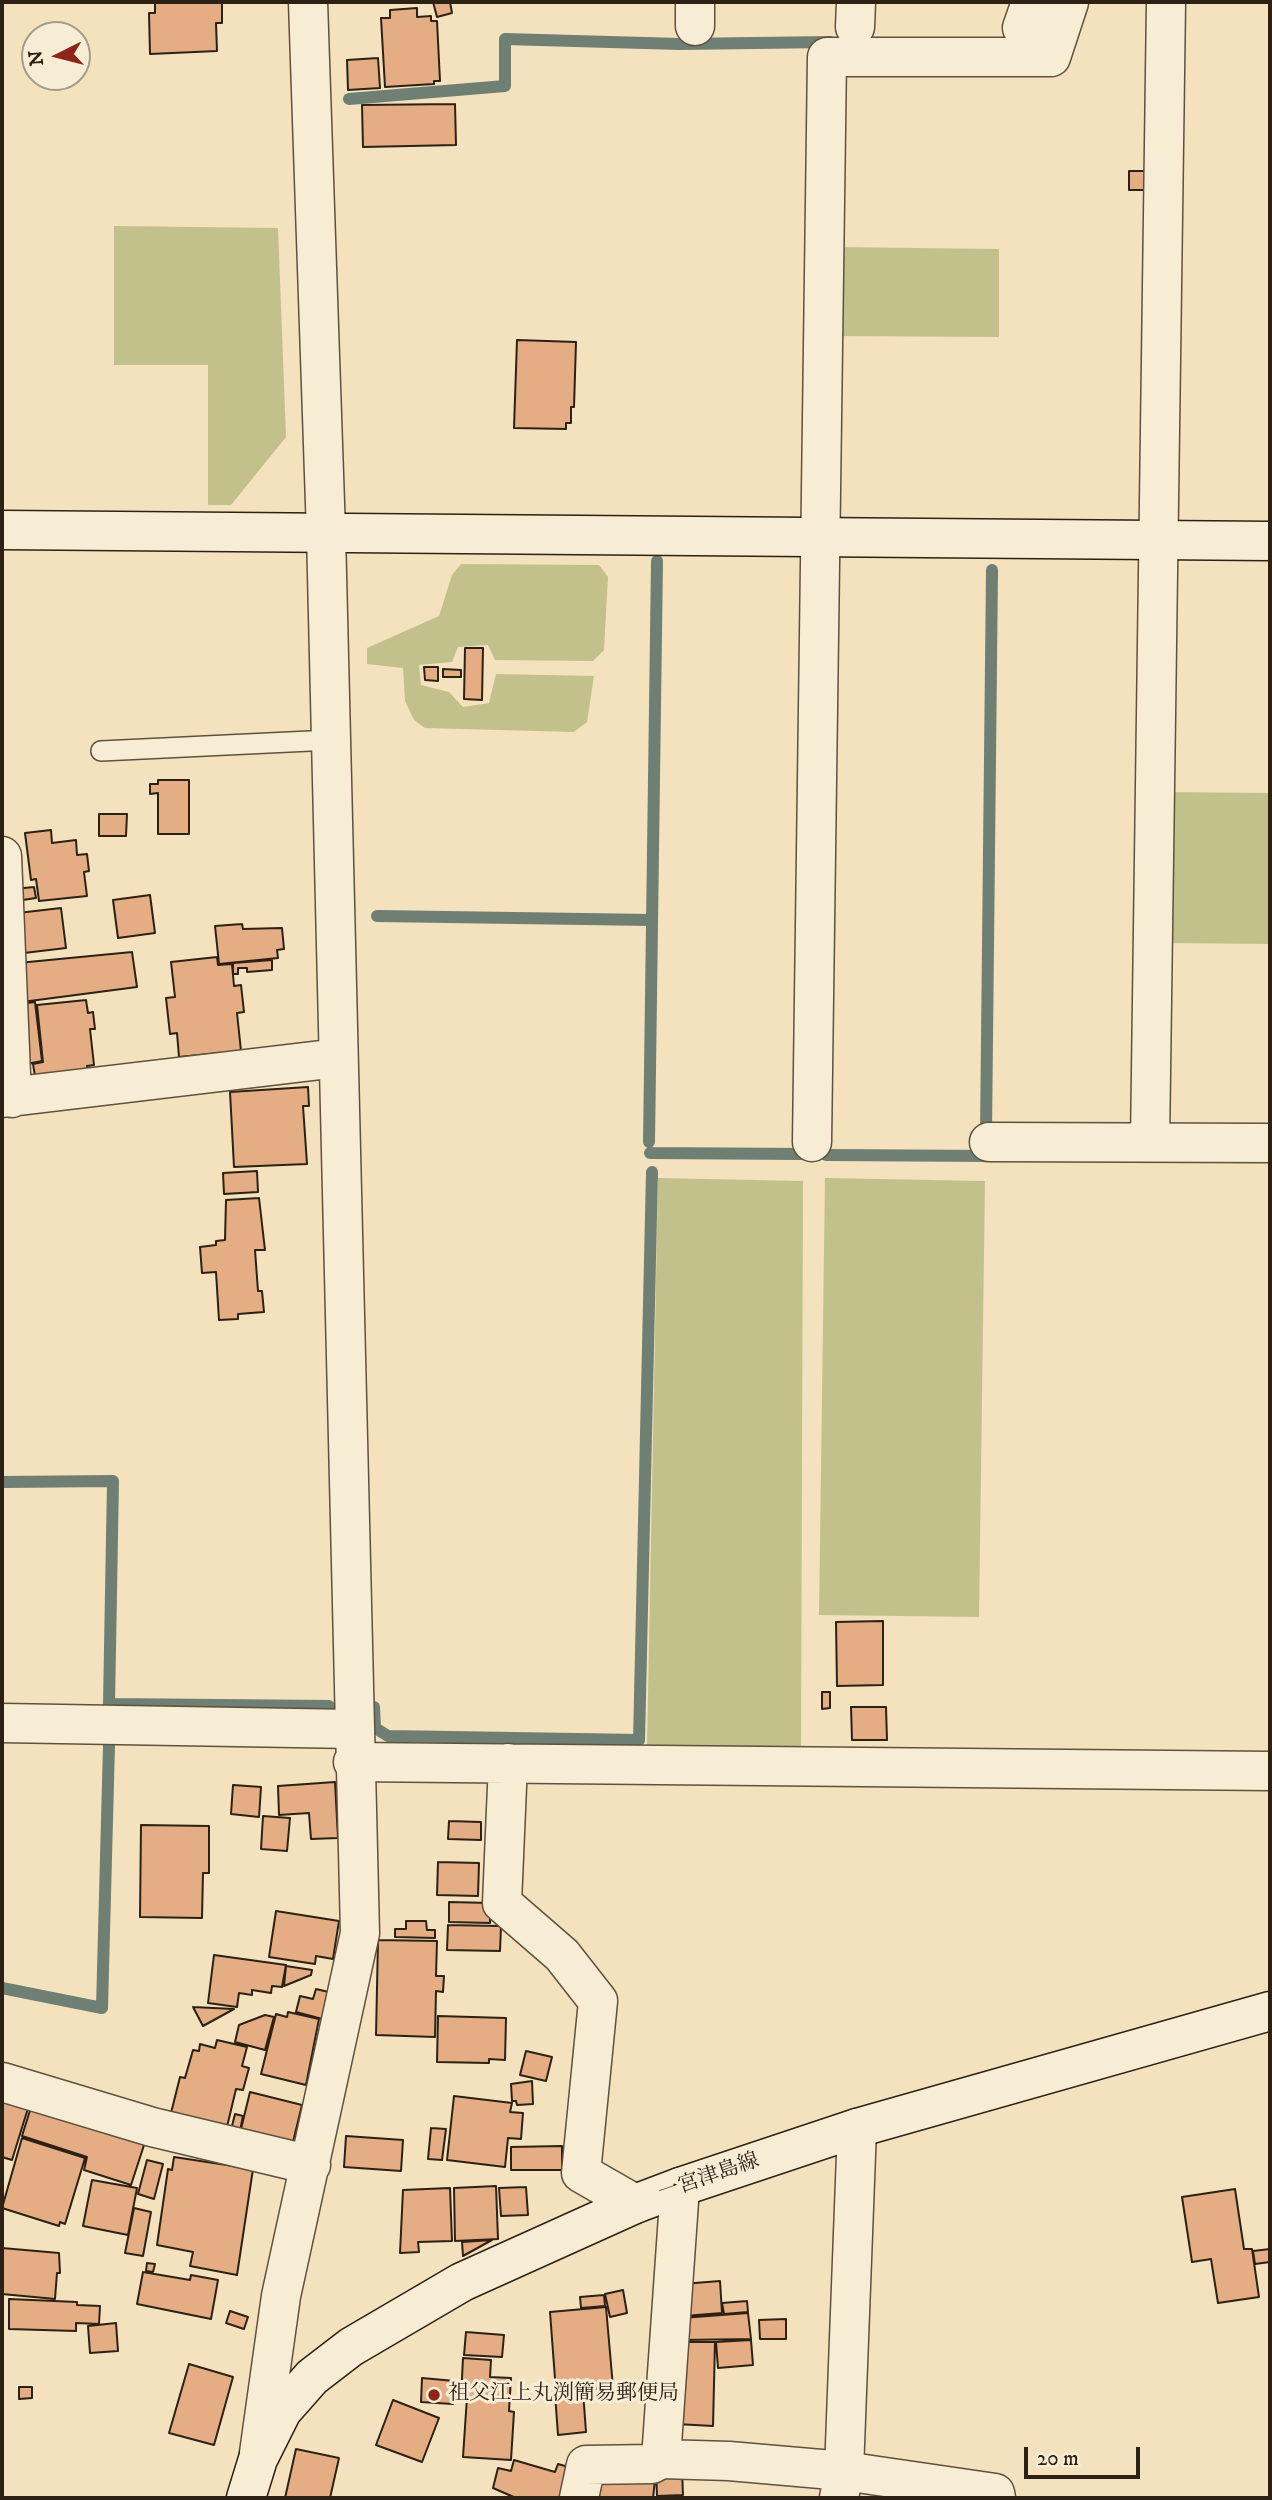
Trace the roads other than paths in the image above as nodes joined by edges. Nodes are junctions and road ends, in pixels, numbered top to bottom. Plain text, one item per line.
1 (308, 2) edge
2 (1069, 2) edge
3 (1166, 2) edge
4 (2, 530) edge
5 (326, 533) junction
6 (820, 536) junction
7 (1157, 539) junction
8 (1270, 541) edge
9 (331, 740) junction
10 (101, 751) dead end
11 (2, 856) edge
12 (338, 1058) junction
13 (7, 1098) edge
14 (812, 1142) dead end
15 (989, 1142) dead end
16 (1150, 1143) junction
17 (1270, 1143) edge
18 (2, 1723) edge
19 (353, 1745) junction
20 (508, 1763) junction
21 (1270, 1771) edge
22 (1270, 2011) edge
23 (2, 2082) edge
24 (857, 2128) junction
25 (311, 2165) junction
26 (680, 2187) junction
27 (635, 2204) junction
28 (258, 2459) junction
29 (661, 2459) junction
30 (842, 2484) edge
31 (246, 2498) edge
32 (579, 2498) edge
33 (996, 2498) edge

1 - 5 street
2 - 6 street
3 - 7 street
4 - 5 street
5 - 6 street
5 - 9 street
6 - 7 street
6 - 14 street
7 - 8 street
7 - 16 street
9 - 10 lane
9 - 12 street
11 - 13 street
12 - 13 street
12 - 19 street
15 - 16 street
16 - 17 street
18 - 19 street
19 - 20 street
19 - 25 street
20 - 21 street
20 - 27 street
22 - 24 street, 一宮津島線
23 - 25 street
24 - 26 street, 一宮津島線
24 - 30 street
25 - 28 street
26 - 27 street, 一宮津島線
26 - 29 street
27 - 28 street, 一宮津島線
28 - 31 street, 一宮津島線
29 - 30 street
29 - 32 street
30 - 33 street

